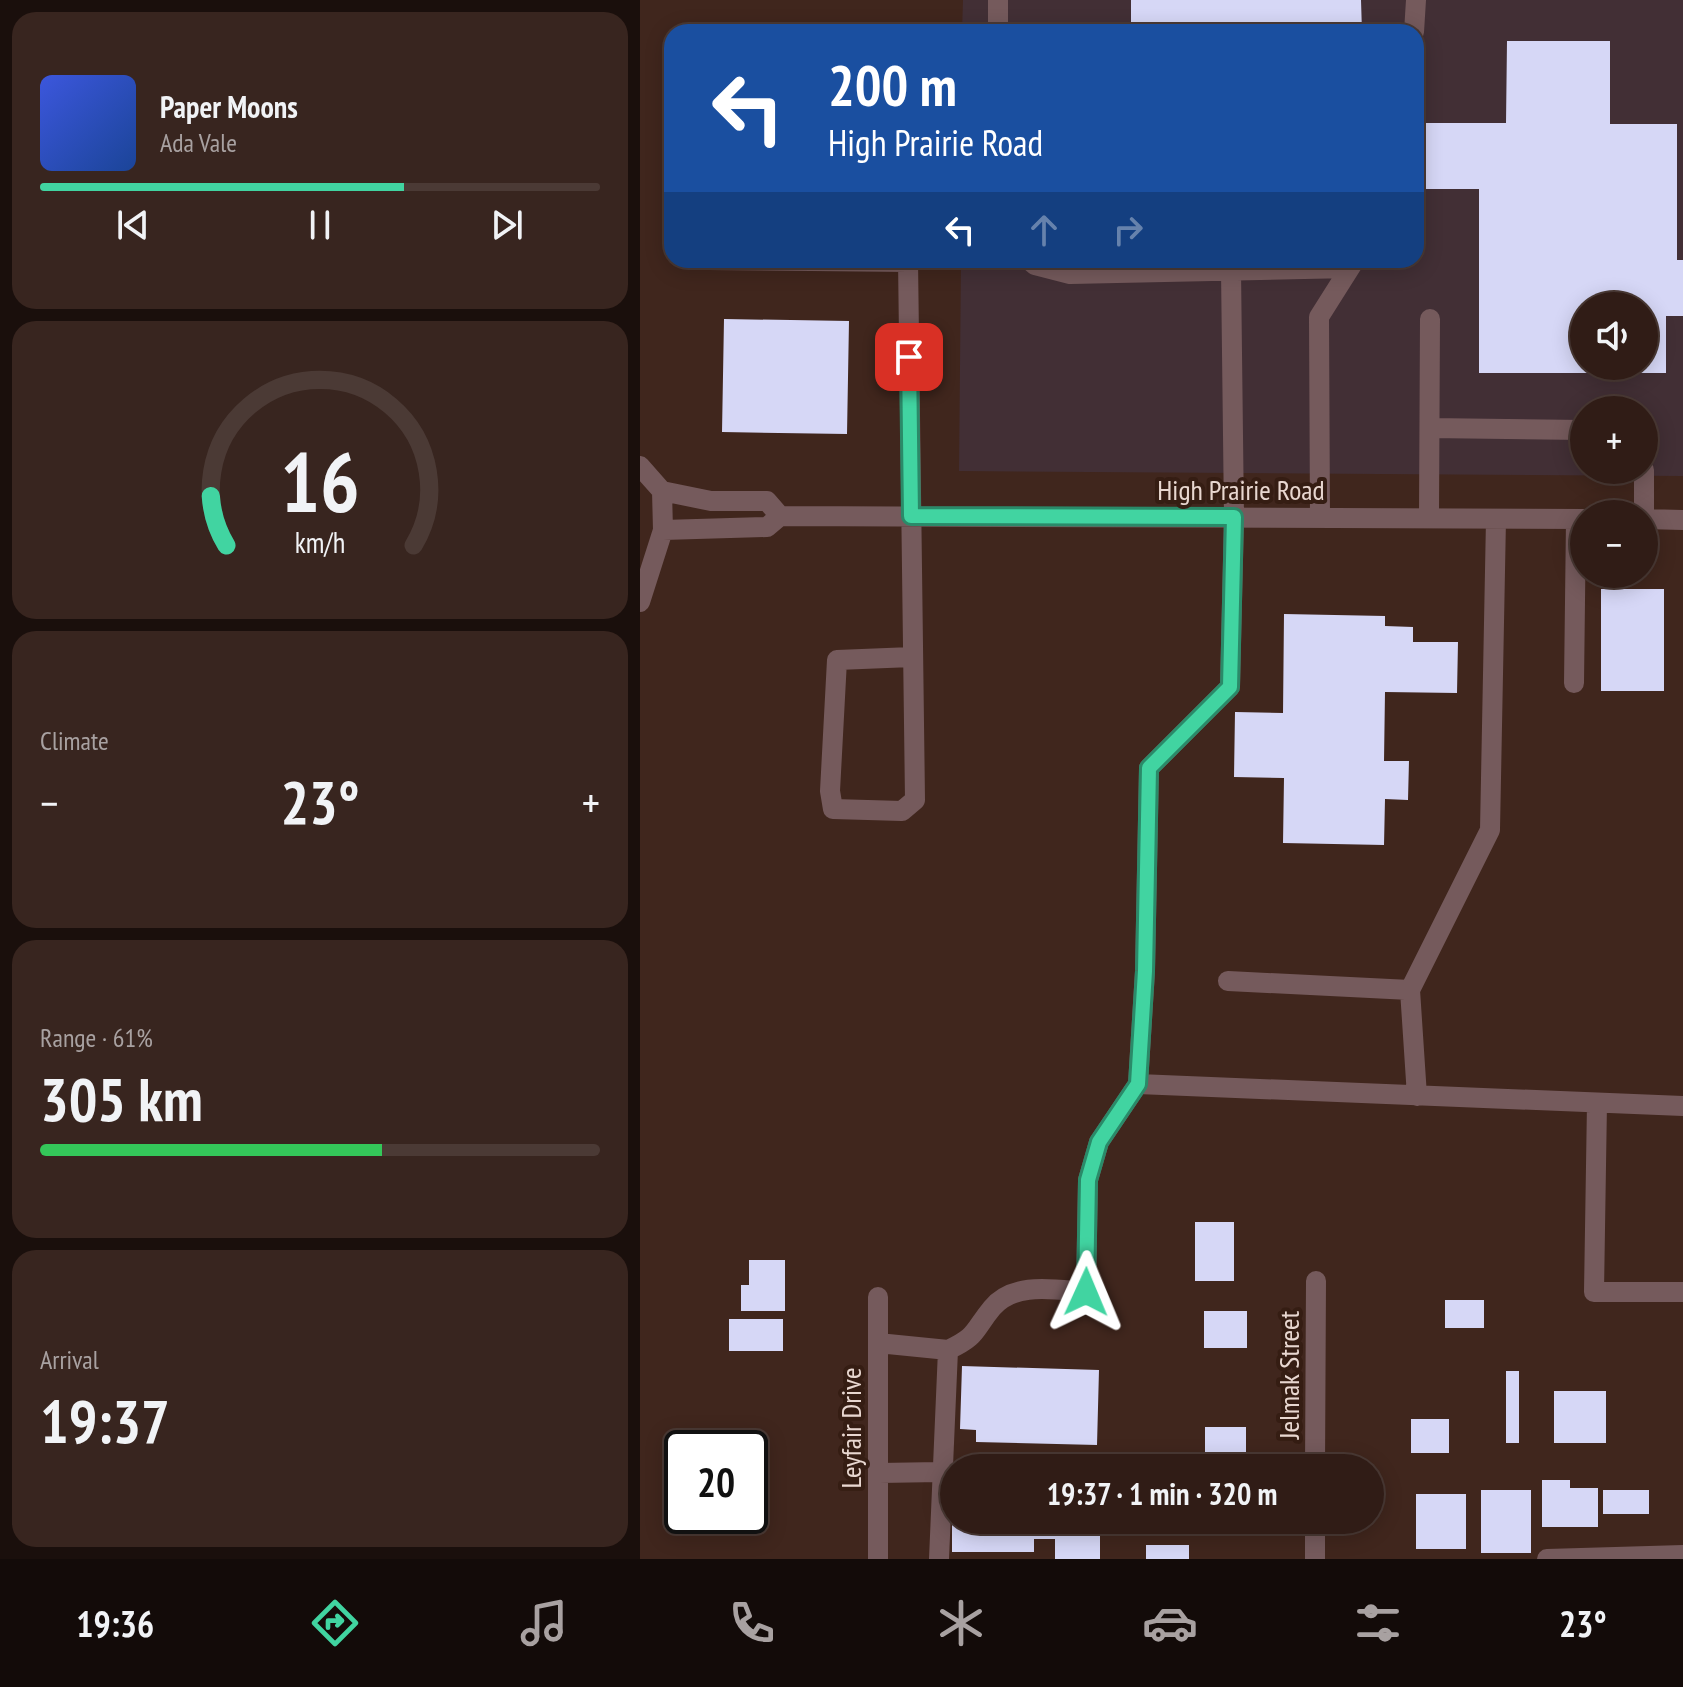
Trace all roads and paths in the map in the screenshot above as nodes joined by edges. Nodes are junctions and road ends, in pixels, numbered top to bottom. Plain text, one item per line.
1 (998, 0) edge
2 (1416, 0) edge
3 (998, 24) edge
4 (1414, 24) edge
5 (908, 268) edge
6 (1047, 268) edge
7 (1272, 268) edge
8 (1350, 268) edge
9 (1231, 270) junction
10 (1430, 319) dead end
11 (1430, 428) junction
12 (1570, 430) edge
13 (640, 466) edge
14 (662, 491) junction
15 (780, 516) junction
16 (904, 516) junction
17 (1234, 517) junction
18 (1320, 518) junction
19 (1429, 518) junction
20 (1658, 518) edge
21 (1496, 519) junction
22 (1570, 519) edge
23 (1683, 520) edge
24 (663, 530) junction
25 (1577, 588) edge
26 (640, 602) edge
27 (912, 657) junction
28 (1574, 683) dead end
29 (1228, 981) dead end
30 (1410, 990) junction
31 (1138, 1084) junction
32 (1417, 1096) junction
33 (1597, 1103) junction
34 (1683, 1106) edge
35 (1316, 1281) dead end
36 (1683, 1292) edge
37 (878, 1297) dead end
38 (878, 1343) junction
39 (948, 1350) junction
40 (941, 1454) edge
41 (1315, 1454) edge
42 (940, 1472) joint
43 (879, 1473) junction
44 (1315, 1534) edge
45 (1683, 1555) edge
46 (878, 1559) edge
47 (939, 1559) edge
48 (1315, 1559) edge
49 (1547, 1559) edge

1 - 3 street
2 - 4 street
5 - 16 street
6 - 9 street
7 - 9 street
8 - 18 street
9 - 17 street
10 - 11 street
11 - 12 street
11 - 19 street
13 - 14 street
14 - 15 street
14 - 24 street
15 - 16 street, High Prairie Road
15 - 24 street
16 - 17 street, High Prairie Road
16 - 27 street
17 - 18 street, High Prairie Road
17 - 31 street
18 - 19 street, High Prairie Road
19 - 21 street, High Prairie Road
20 - 23 street
21 - 22 street, High Prairie Road
21 - 30 street
24 - 26 street
25 - 28 street
27 - 27 street
29 - 30 street
30 - 32 street
31 - 32 street
31 - 39 street
32 - 33 street
33 - 34 street
33 - 36 street
35 - 41 street, Jelmak Street
37 - 38 street, Leyfair Drive
38 - 39 street
38 - 43 street, Leyfair Drive
39 - 40 street
42 - 43 street
42 - 47 street
43 - 46 street, Leyfair Drive
44 - 48 street
45 - 49 street

